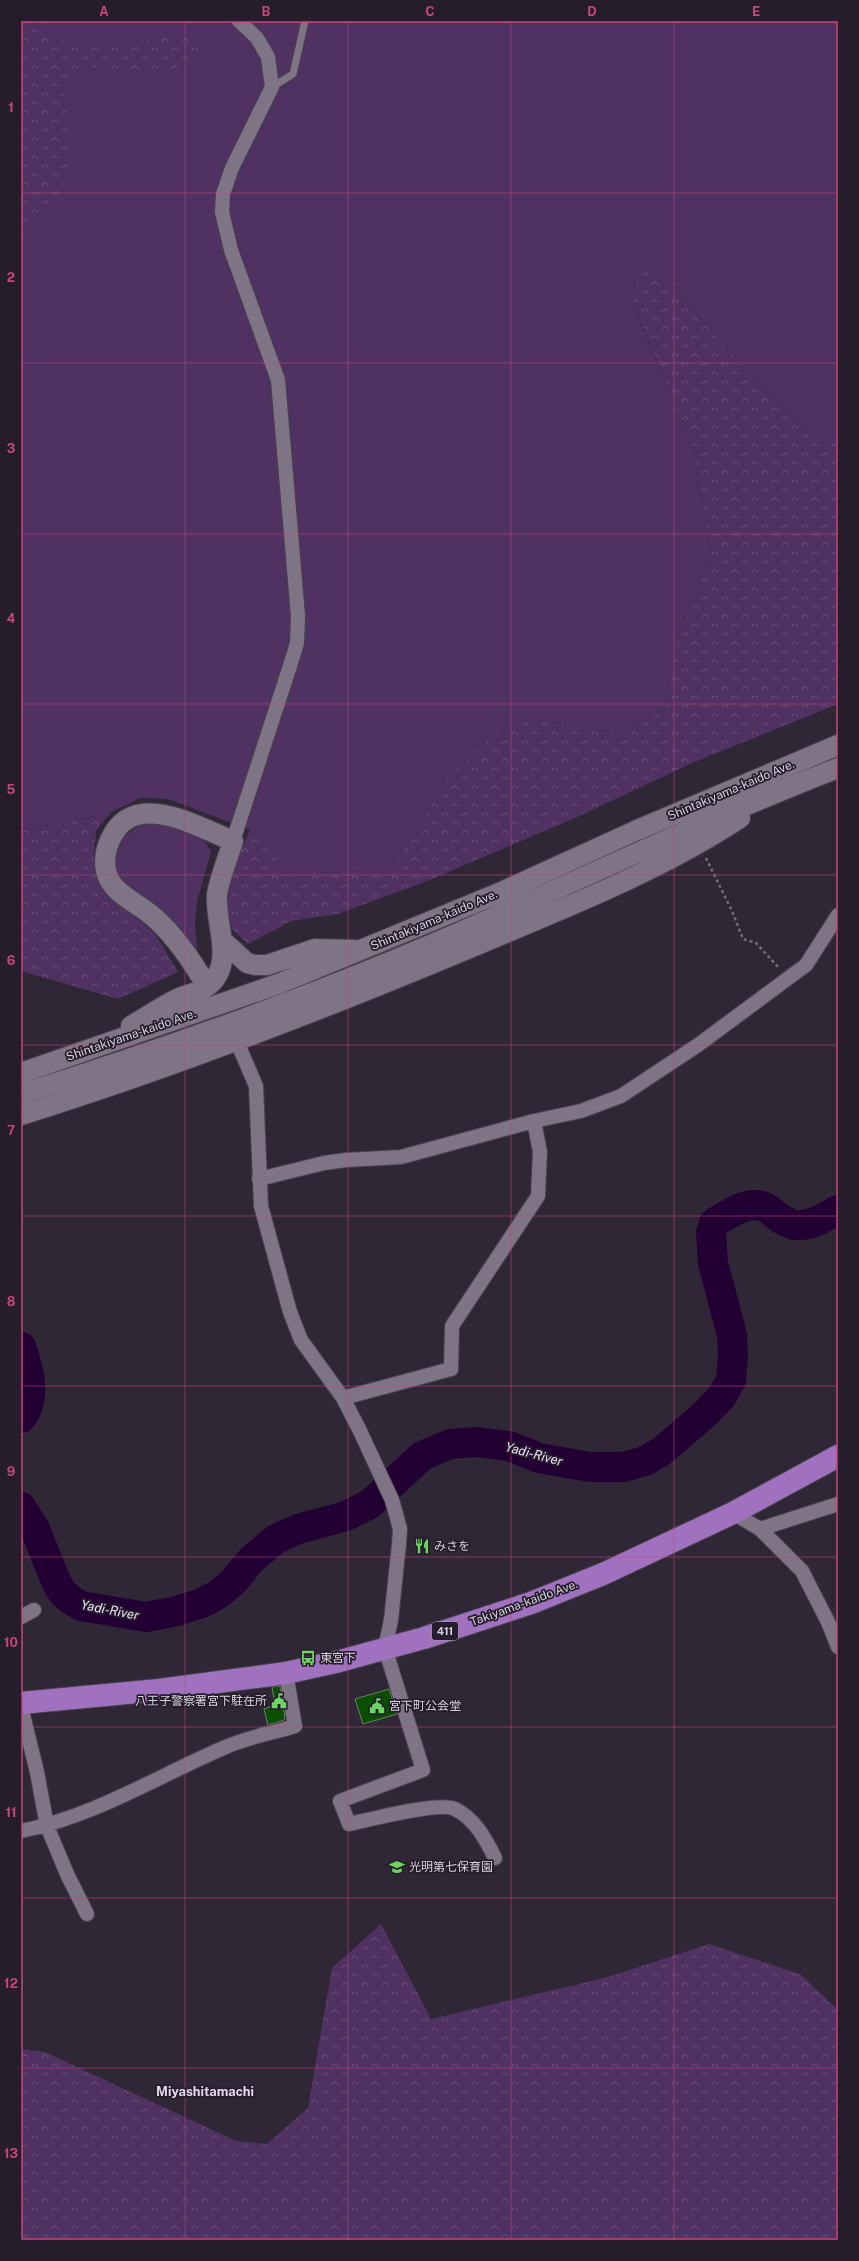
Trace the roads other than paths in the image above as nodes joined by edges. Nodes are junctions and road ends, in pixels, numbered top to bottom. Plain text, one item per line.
1 (239, 21) edge
2 (305, 21) edge
3 (272, 87) junction
4 (838, 745) edge
5 (838, 768) edge
6 (787, 788) junction
7 (233, 841) junction
8 (838, 915) edge
9 (223, 941) junction
10 (361, 950) junction
11 (200, 975) dead end
12 (234, 1038) junction
13 (80, 1054) junction
14 (21, 1073) edge
15 (21, 1094) edge
16 (21, 1115) edge
17 (534, 1121) junction
18 (259, 1179) junction
19 (342, 1398) junction
20 (838, 1456) edge
21 (838, 1504) edge
22 (733, 1513) junction
23 (760, 1529) junction
24 (34, 1610) dead end
25 (21, 1617) edge
26 (385, 1648) junction
27 (838, 1648) edge
28 (286, 1674) junction
29 (21, 1703) edge
30 (21, 1707) edge
31 (47, 1826) junction
32 (21, 1831) edge
33 (495, 1858) dead end
34 (87, 1914) dead end

1 - 3 street
2 - 3 lane
3 - 7 street
4 - 10 main road, Shintakiyama-kaido Ave.
5 - 6 main road, Shintakiyama-kaido Ave.
6 - 12 main road
6 - 15 main road, Shintakiyama-kaido Ave.
7 - 9 main road
7 - 11 main road
8 - 17 street
9 - 10 main road
9 - 13 main road
10 - 13 main road, Shintakiyama-kaido Ave.
12 - 16 main road
12 - 18 street
13 - 14 main road, Shintakiyama-kaido Ave.
17 - 18 street
17 - 19 street
18 - 19 street
19 - 26 street
20 - 22 highway, Takiyama-kaido Ave. / 411
21 - 23 street
22 - 23 street
22 - 26 highway, Takiyama-kaido Ave. / 411
23 - 27 street
24 - 25 street
26 - 28 highway, Takiyama-kaido Ave. / 411
26 - 33 street
28 - 29 highway, Takiyama-kaido Ave. / 411
28 - 31 street
30 - 31 street
31 - 32 street
31 - 34 street

